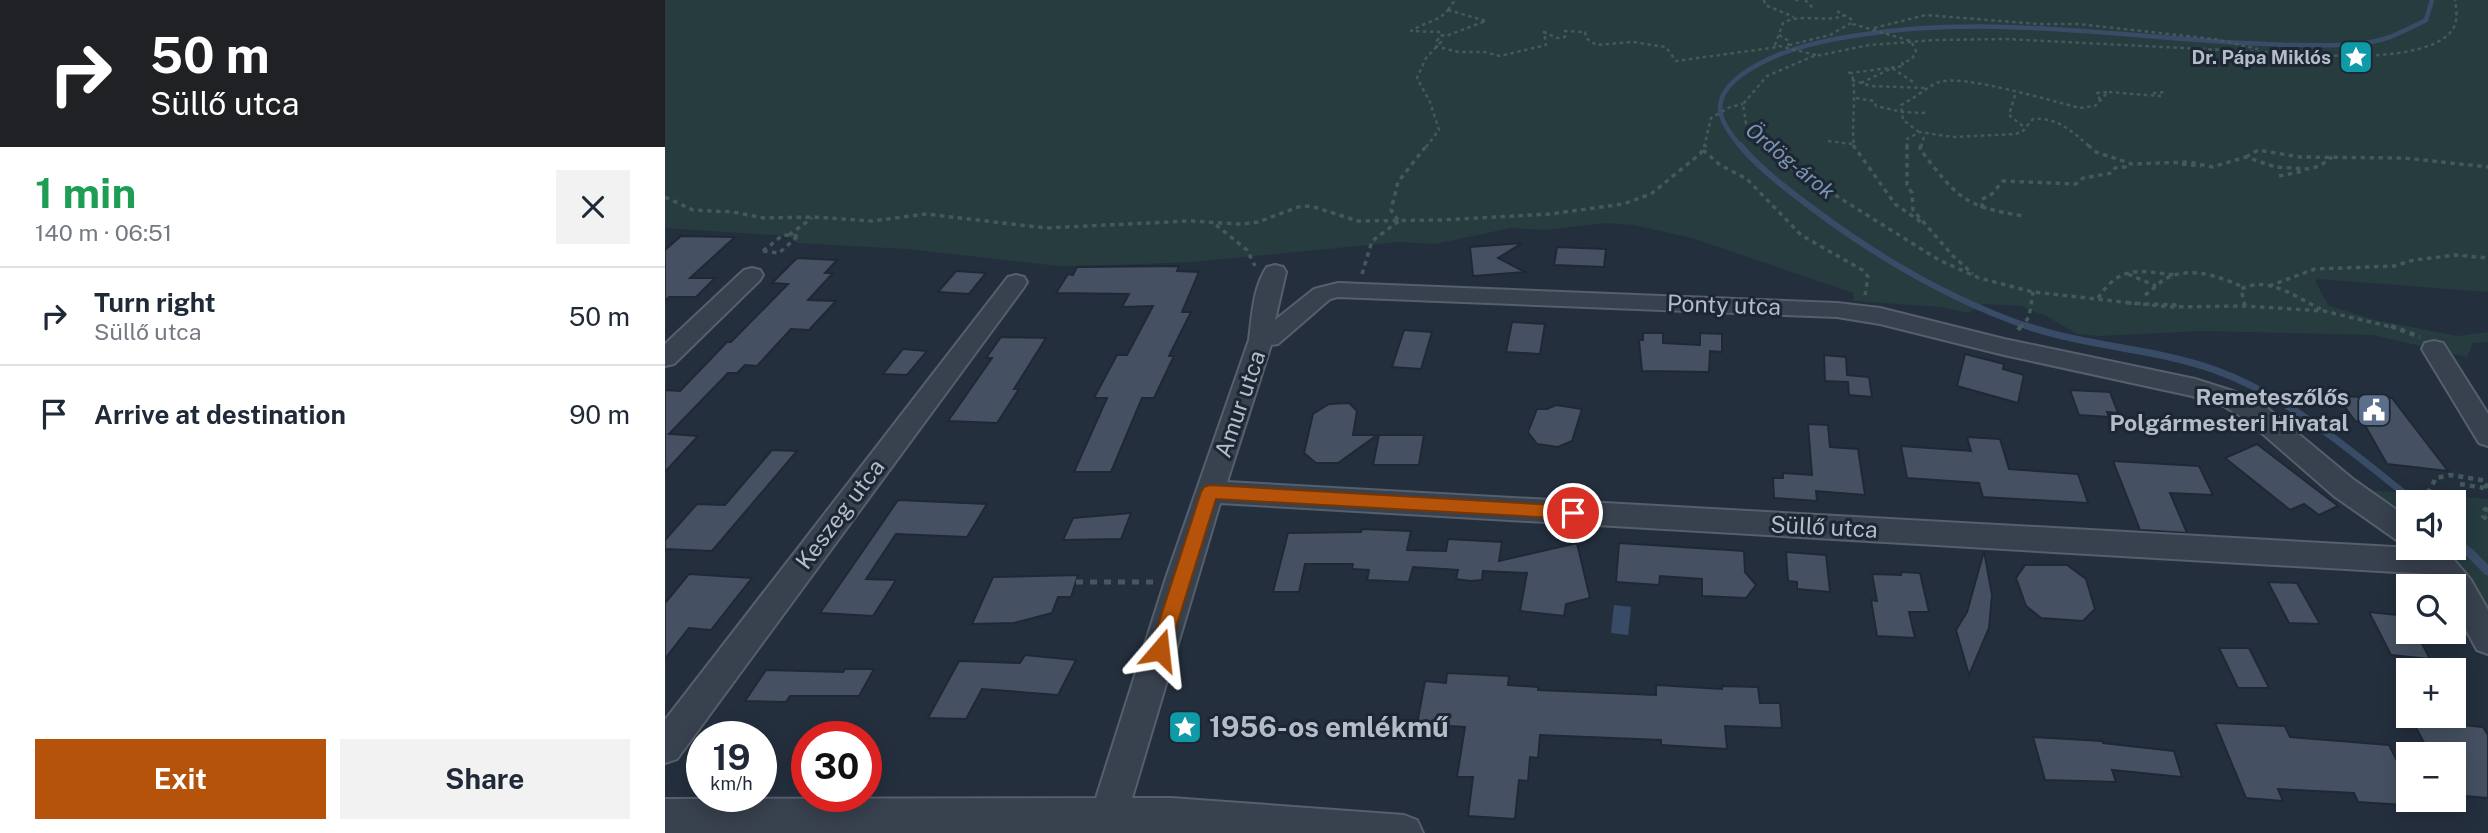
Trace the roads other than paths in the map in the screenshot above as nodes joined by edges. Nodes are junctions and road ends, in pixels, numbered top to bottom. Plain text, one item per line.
1 (1275, 272) dead end
2 (752, 275) dead end
3 (1016, 282) dead end
4 (1261, 340) junction
5 (2434, 349) road end
6 (665, 358) edge
7 (2488, 436) edge
8 (1210, 492) junction
9 (2396, 524) edge
10 (2396, 553) edge
11 (2436, 560) edge
12 (2488, 640) edge
13 (665, 747) edge
14 (1109, 815) junction
15 (665, 817) edge
16 (1404, 833) edge

1 - 4 street, Amur utca
2 - 6 street
3 - 13 street, Keszeg utca
4 - 8 street, Amur utca
4 - 9 street, Ponty utca
5 - 7 street
8 - 10 street, Süllő utca
8 - 14 street, Amur utca
11 - 12 street
14 - 15 street
14 - 16 street

